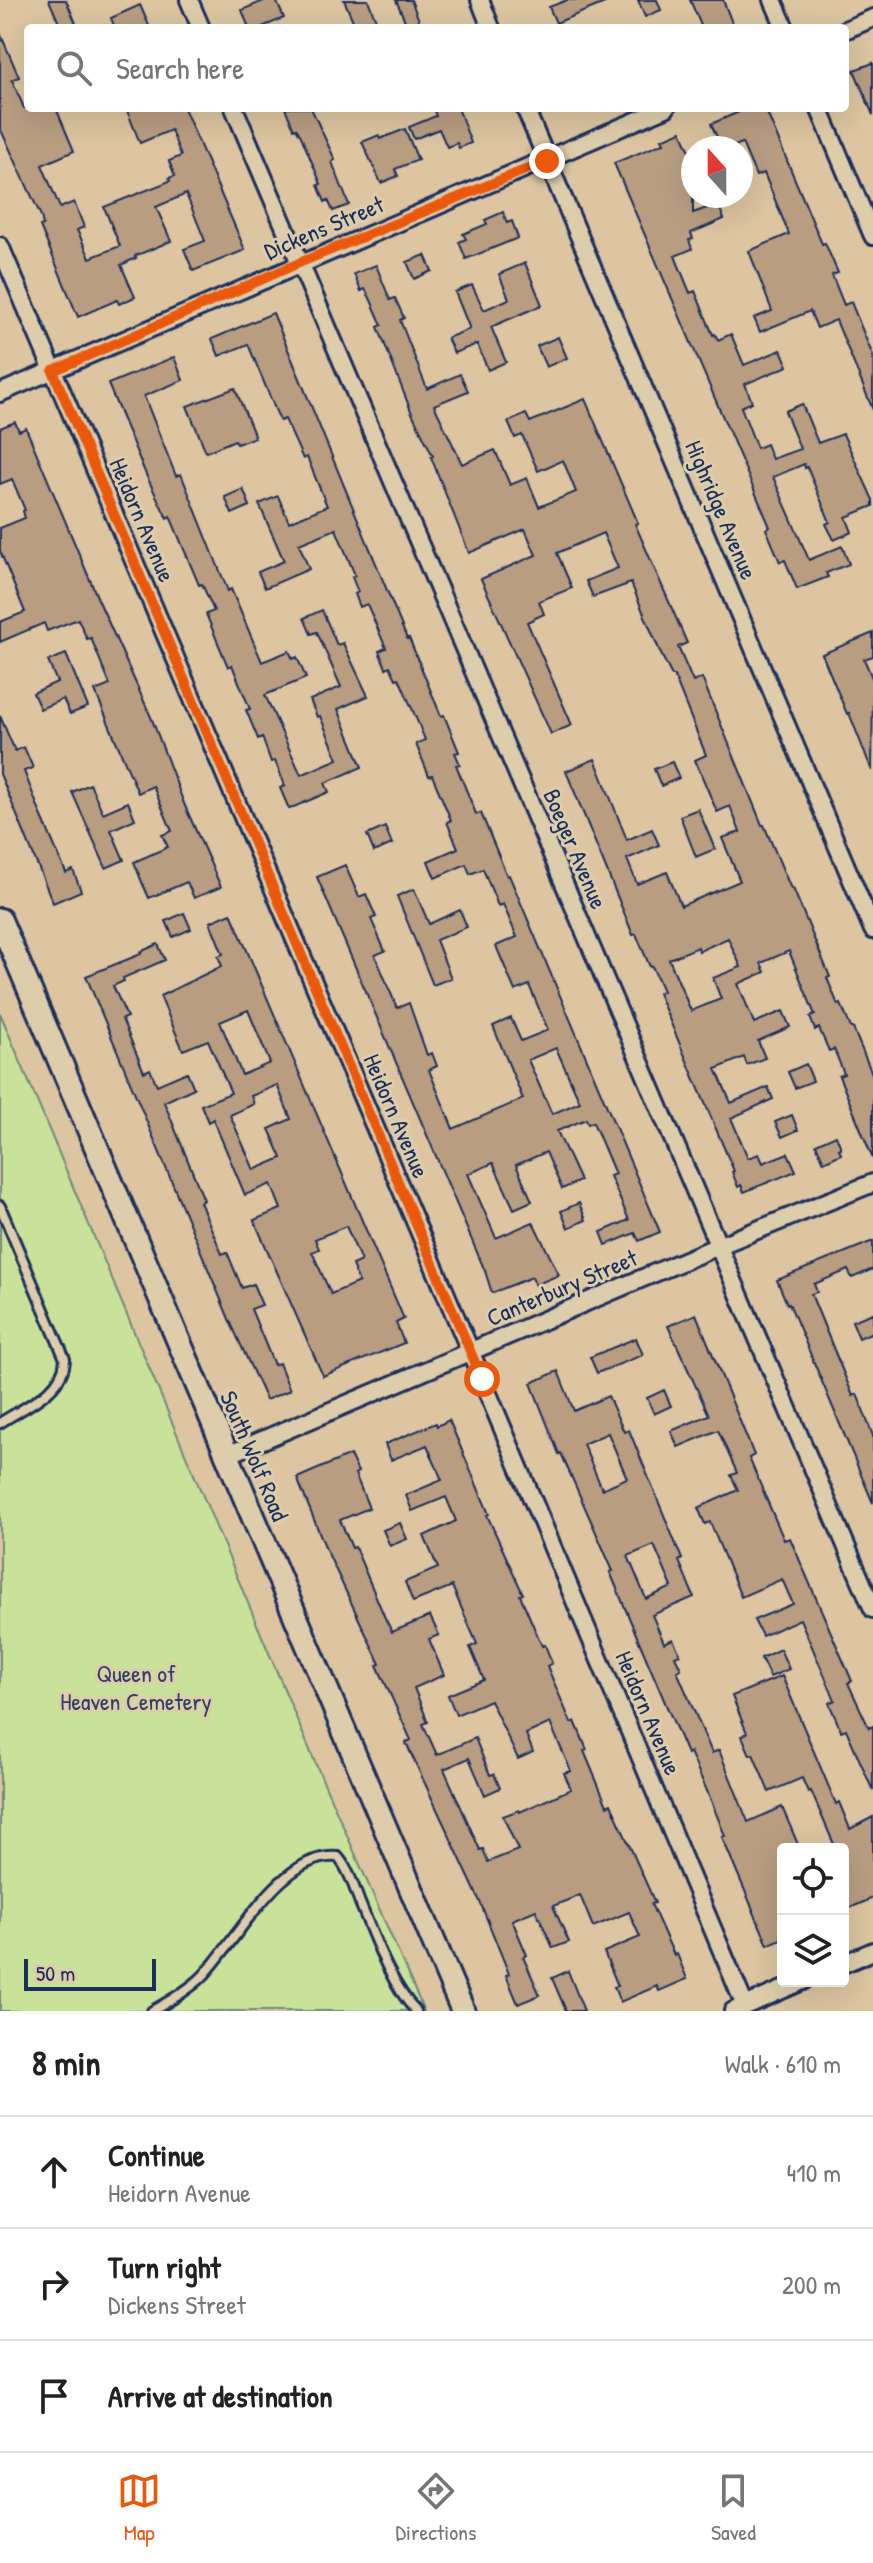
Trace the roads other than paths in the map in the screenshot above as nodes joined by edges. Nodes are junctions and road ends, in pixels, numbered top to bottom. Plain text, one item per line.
1 (189, 0) edge
2 (480, 0) edge
3 (773, 0) edge
4 (873, 18) edge
5 (199, 24) edge
6 (489, 24) edge
7 (783, 24) edge
8 (849, 28) edge
9 (236, 112) edge
10 (527, 112) edge
11 (657, 112) edge
12 (821, 112) edge
13 (547, 161) junction
14 (873, 236) edge
15 (0, 246) edge
16 (299, 263) junction
17 (53, 371) junction
18 (0, 393) edge
19 (0, 920) edge
20 (873, 930) edge
21 (873, 1183) edge
22 (0, 1206) edge
23 (718, 1246) junction
24 (471, 1353) junction
25 (0, 1423) edge
26 (225, 1456) junction
27 (873, 1609) edge
28 (873, 1951) edge
29 (849, 1961) edge
30 (789, 1987) edge
31 (739, 2008) edge
32 (152, 2011) edge
33 (416, 2011) edge
34 (463, 2011) edge

1 - 5 street
2 - 6 street
3 - 7 street
4 - 8 street
9 - 16 street, Boeger Avenue
10 - 13 street, Highridge Avenue
11 - 13 street, Dickens Street
12 - 14 street
13 - 16 street, Dickens Street
13 - 20 street, Highridge Avenue
15 - 17 street, Heidorn Avenue
16 - 17 street, Dickens Street
16 - 23 street, Boeger Avenue
17 - 18 street, Dickens Street
17 - 24 street, Heidorn Avenue
19 - 26 main road, South Wolf Road
21 - 23 street, Canterbury Street
22 - 25 lane
23 - 24 street, Canterbury Street
23 - 27 street, Boeger Avenue
24 - 26 street, Canterbury Street
24 - 31 street, Heidorn Avenue
26 - 34 main road, South Wolf Road
28 - 29 street
30 - 31 street
32 - 33 lane

